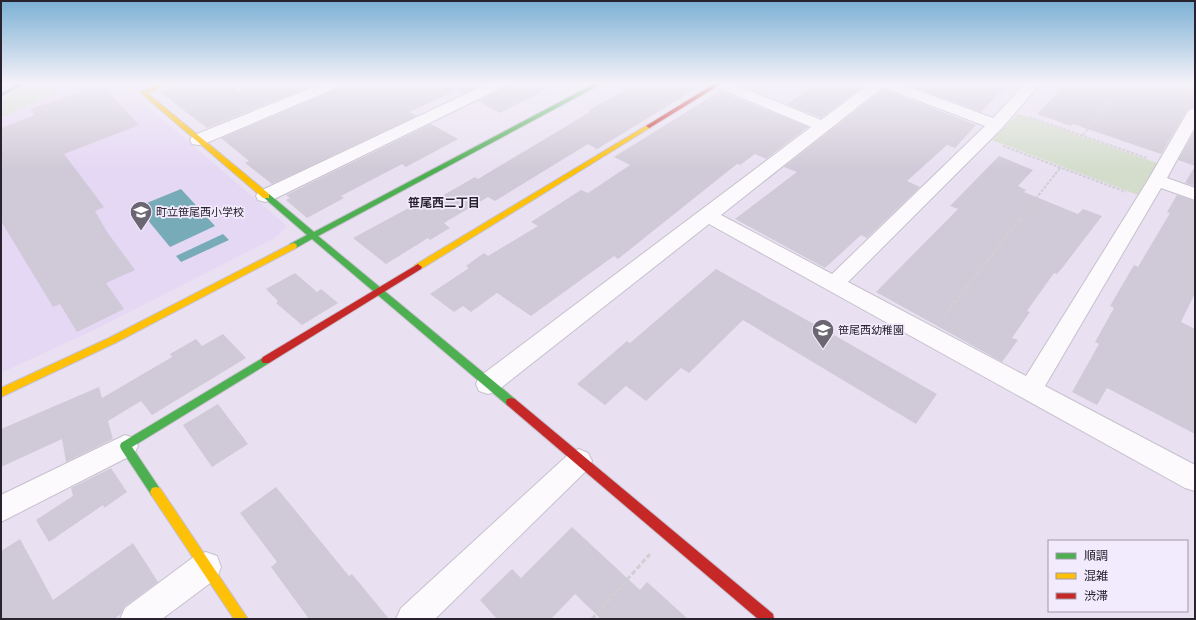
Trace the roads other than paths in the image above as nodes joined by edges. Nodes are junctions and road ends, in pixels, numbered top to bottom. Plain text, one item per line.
1 (167, 113) edge
2 (263, 113) edge
3 (438, 113) edge
4 (544, 113) edge
5 (671, 113) edge
6 (792, 113) edge
7 (840, 113) edge
8 (964, 113) edge
9 (1007, 113) edge
10 (1195, 113) edge
11 (996, 125) junction
12 (823, 126) junction
13 (198, 140) junction
14 (1157, 180) junction
15 (1195, 194) edge
16 (264, 196) junction
17 (708, 216) junction
18 (313, 237) junction
19 (833, 285) junction
20 (379, 291) junction
21 (488, 384) junction
22 (1030, 390) junction
23 (1, 393) edge
24 (125, 446) junction
25 (579, 460) junction
26 (1195, 479) edge
27 (1, 509) edge
28 (206, 567) junction
29 (136, 619) edge
30 (242, 619) edge
31 (412, 619) edge
32 (768, 619) edge

1 - 13 street
2 - 13 street
3 - 16 street
4 - 18 street
5 - 20 street
6 - 12 street
7 - 12 street
8 - 11 street
9 - 11 street
10 - 14 street
11 - 19 street
12 - 17 street
13 - 16 street
14 - 15 street
14 - 22 street
16 - 18 street
17 - 19 street
17 - 21 street
18 - 20 street
18 - 23 street
19 - 22 street
20 - 21 street
20 - 24 street
21 - 25 street
22 - 26 street
24 - 27 street
24 - 28 street
25 - 31 street
25 - 32 street
28 - 29 street
28 - 30 street

